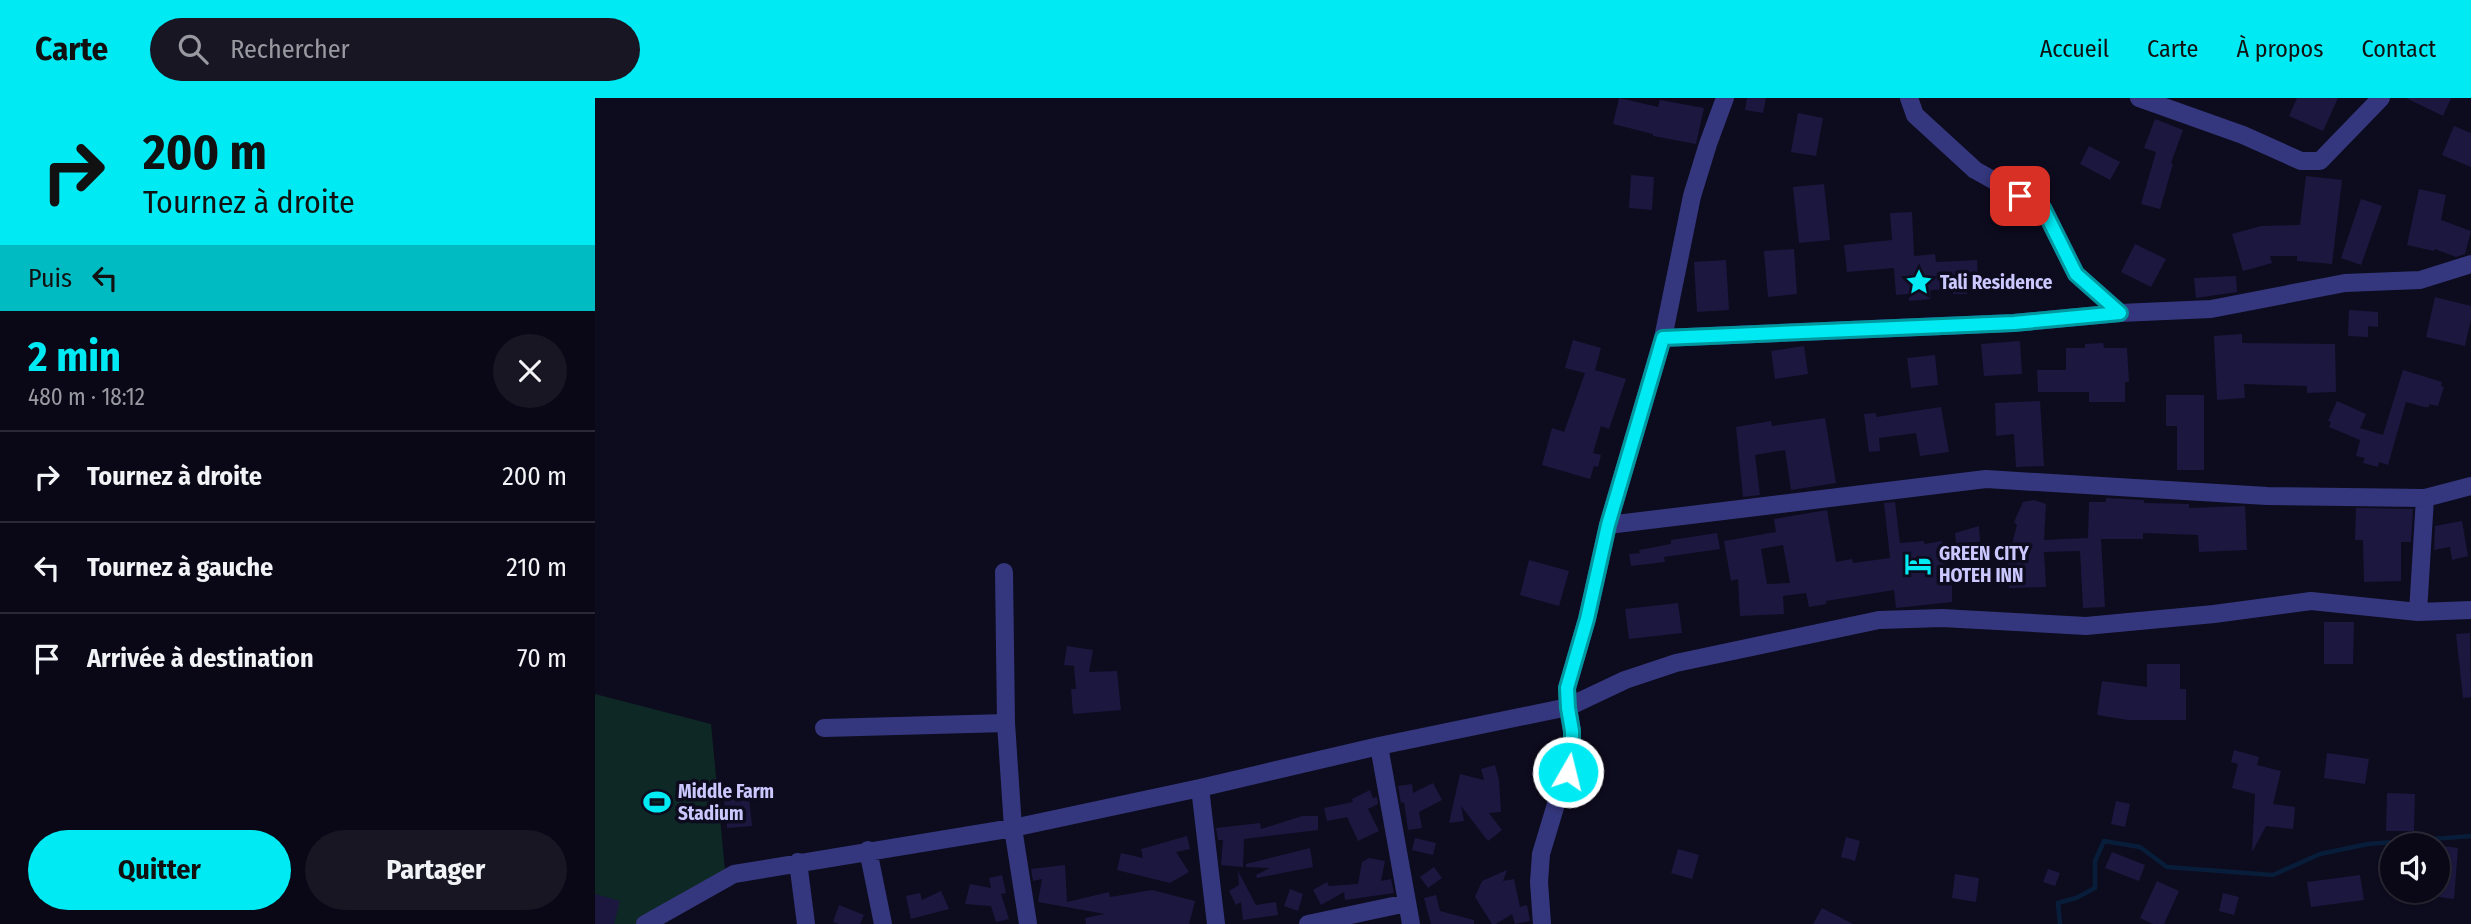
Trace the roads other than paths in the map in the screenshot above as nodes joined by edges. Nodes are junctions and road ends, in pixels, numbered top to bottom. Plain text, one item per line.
1 (1725, 98) edge
2 (1909, 98) edge
3 (2139, 98) edge
4 (2381, 98) edge
5 (2471, 264) edge
6 (2120, 313) junction
7 (1663, 338) junction
8 (2471, 486) edge
9 (2425, 498) junction
10 (1608, 525) junction
11 (1004, 572) dead end
12 (2471, 610) edge
13 (2418, 612) junction
14 (1568, 708) junction
15 (1006, 723) junction
16 (824, 728) dead end
17 (1379, 746) junction
18 (1199, 788) junction
19 (1013, 828) junction
20 (868, 850) junction
21 (798, 862) junction
22 (1407, 903) junction
23 (645, 924) edge
24 (806, 924) edge
25 (883, 924) edge
26 (1028, 924) edge
27 (1216, 924) edge
28 (1308, 924) edge
29 (1411, 924) edge
30 (1542, 924) edge

1 - 7 street
2 - 6 street
3 - 4 street
5 - 6 street
6 - 7 street
7 - 10 street
8 - 9 street
9 - 10 street
9 - 13 street
10 - 14 street
11 - 15 street
12 - 13 street
13 - 14 street
14 - 17 street
14 - 30 street
15 - 16 street
15 - 19 street
17 - 18 street
17 - 22 street
18 - 19 street
18 - 27 street
19 - 20 street
19 - 26 street
20 - 21 street
20 - 25 street
21 - 23 street
21 - 24 street
22 - 28 street
22 - 29 street

